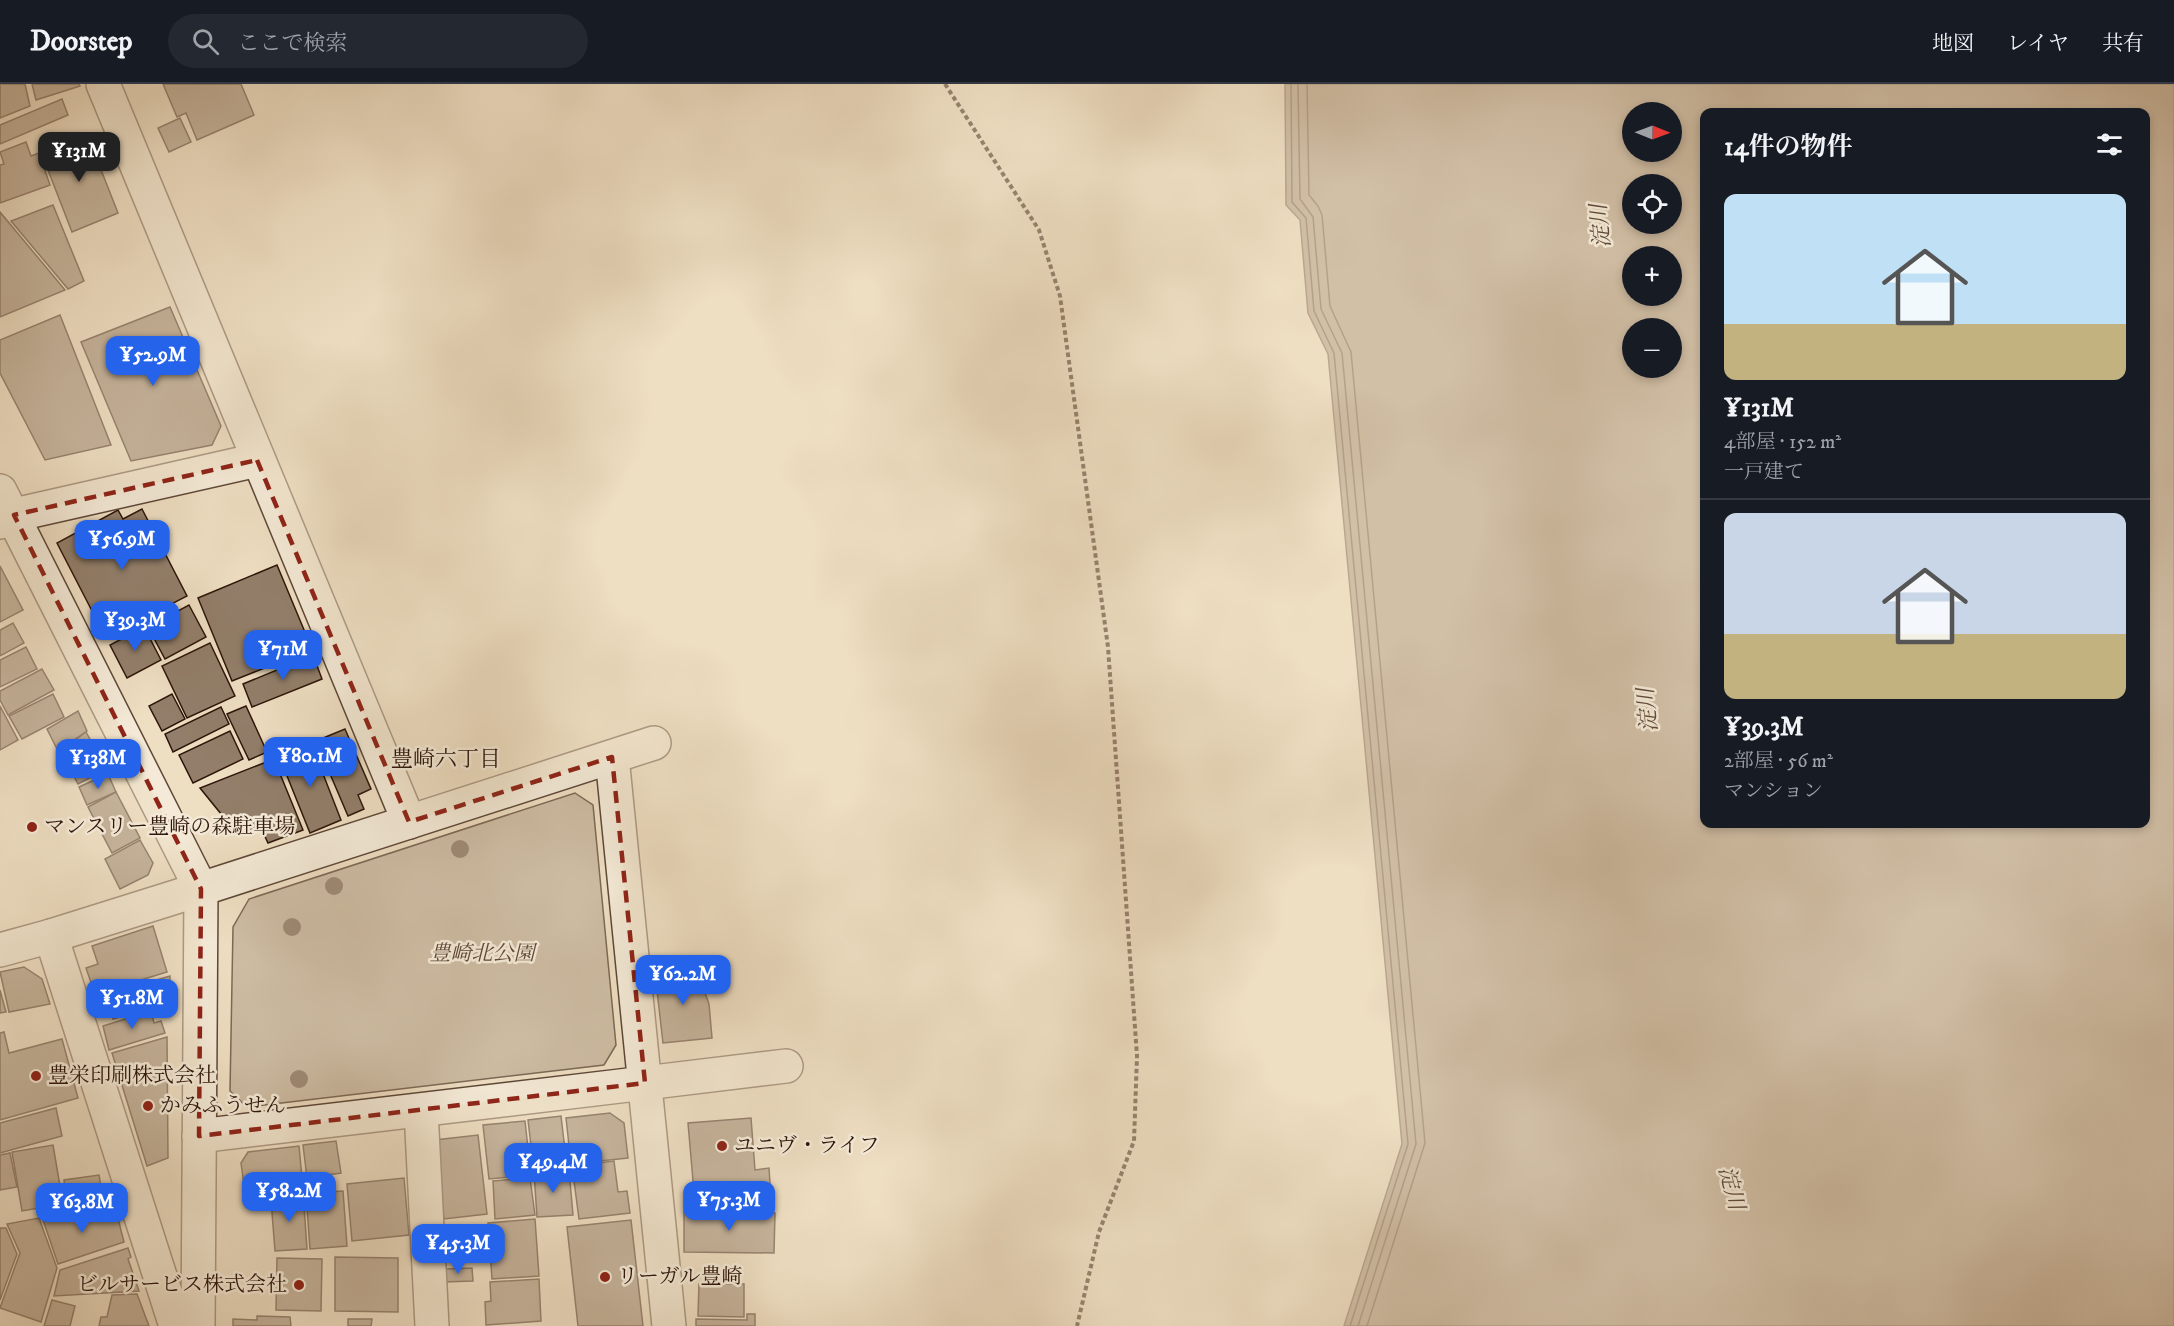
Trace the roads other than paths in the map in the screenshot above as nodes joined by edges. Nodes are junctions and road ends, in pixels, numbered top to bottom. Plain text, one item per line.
1 (103, 84) edge
2 (257, 460) junction
3 (5, 509) edge
4 (654, 743) dead end
5 (612, 757) junction
6 (409, 822) junction
7 (201, 889) junction
8 (51, 936) junction
9 (0, 950) edge
10 (786, 1066) dead end
11 (645, 1083) junction
12 (421, 1111) junction
13 (200, 1137) junction
14 (176, 1326) edge
15 (198, 1326) edge
16 (432, 1326) edge
17 (669, 1326) edge

1 - 2 street
2 - 3 street
2 - 6 street
3 - 7 street
4 - 5 street
5 - 6 street
5 - 11 street
6 - 7 street
7 - 8 street
7 - 13 street
8 - 9 street
8 - 14 street
10 - 11 street
11 - 12 street
11 - 17 street
12 - 13 street
12 - 16 street
13 - 15 street

